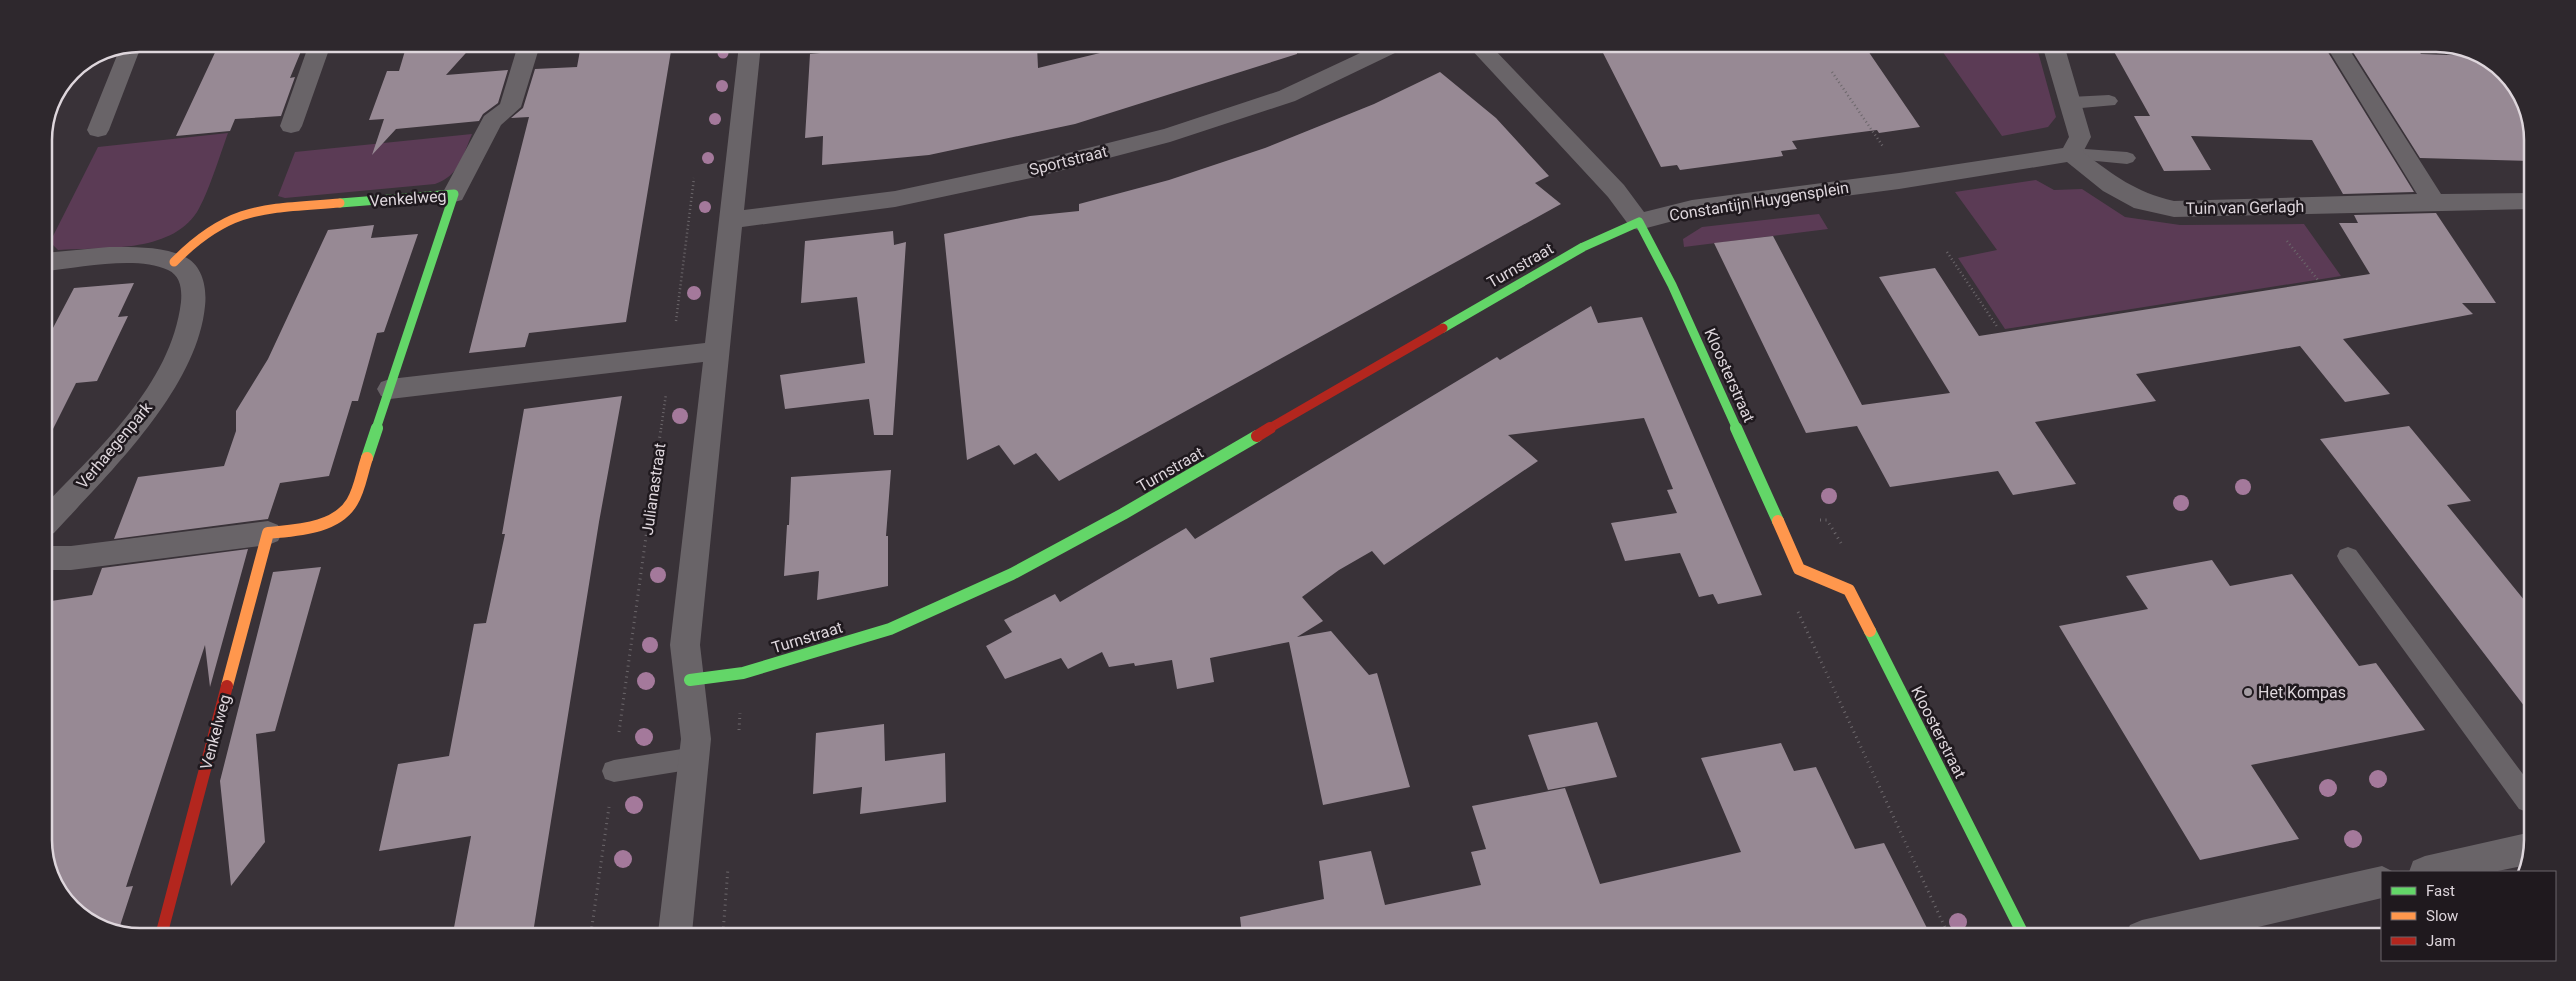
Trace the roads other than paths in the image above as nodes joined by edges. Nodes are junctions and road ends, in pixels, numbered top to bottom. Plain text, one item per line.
1 (317, 52) edge
2 (527, 52) edge
3 (749, 52) edge
4 (1377, 52) edge
5 (1485, 52) edge
6 (2055, 52) edge
7 (2341, 52) edge
8 (129, 53) edge
9 (2109, 101) dead end
10 (2070, 103) junction
11 (291, 126) dead end
12 (98, 130) dead end
13 (2072, 154) junction
14 (2127, 158) dead end
15 (454, 194) junction
16 (2523, 201) edge
17 (2434, 202) junction
18 (732, 220) junction
19 (1640, 222) junction
20 (52, 261) edge
21 (174, 262) junction
22 (718, 351) junction
23 (390, 389) junction
24 (53, 516) edge
25 (268, 532) junction
26 (2348, 556) dead end
27 (53, 558) edge
28 (690, 680) junction
29 (694, 758) junction
30 (614, 771) road end
31 (2524, 796) edge
32 (2523, 850) edge
33 (2429, 871) edge
34 (2381, 882) edge
35 (163, 928) edge
36 (675, 928) edge
37 (2020, 928) edge
38 (2181, 928) edge

1 - 11 street
2 - 15 street
3 - 18 street
4 - 18 street, Sportstraat
5 - 19 street
6 - 10 street
7 - 17 street
8 - 12 street
9 - 10 lane
10 - 13 street
13 - 14 lane
13 - 17 street, Tuin van Gerlagh
13 - 19 street, Constantijn Huygensplein
15 - 21 street, Venkelweg
15 - 23 street, Venkelweg
16 - 17 street, Tuin van Gerlagh
18 - 22 street
19 - 28 street, Turnstraat
19 - 37 street, Kloosterstraat
20 - 21 street
21 - 24 street, Verhaegenpark
22 - 23 street
22 - 28 street
23 - 25 street, Venkelweg
25 - 27 street, Venkelweg
25 - 35 street, Venkelweg
26 - 31 lane
28 - 29 street
29 - 30 lane
29 - 36 street
32 - 33 street
34 - 38 street

